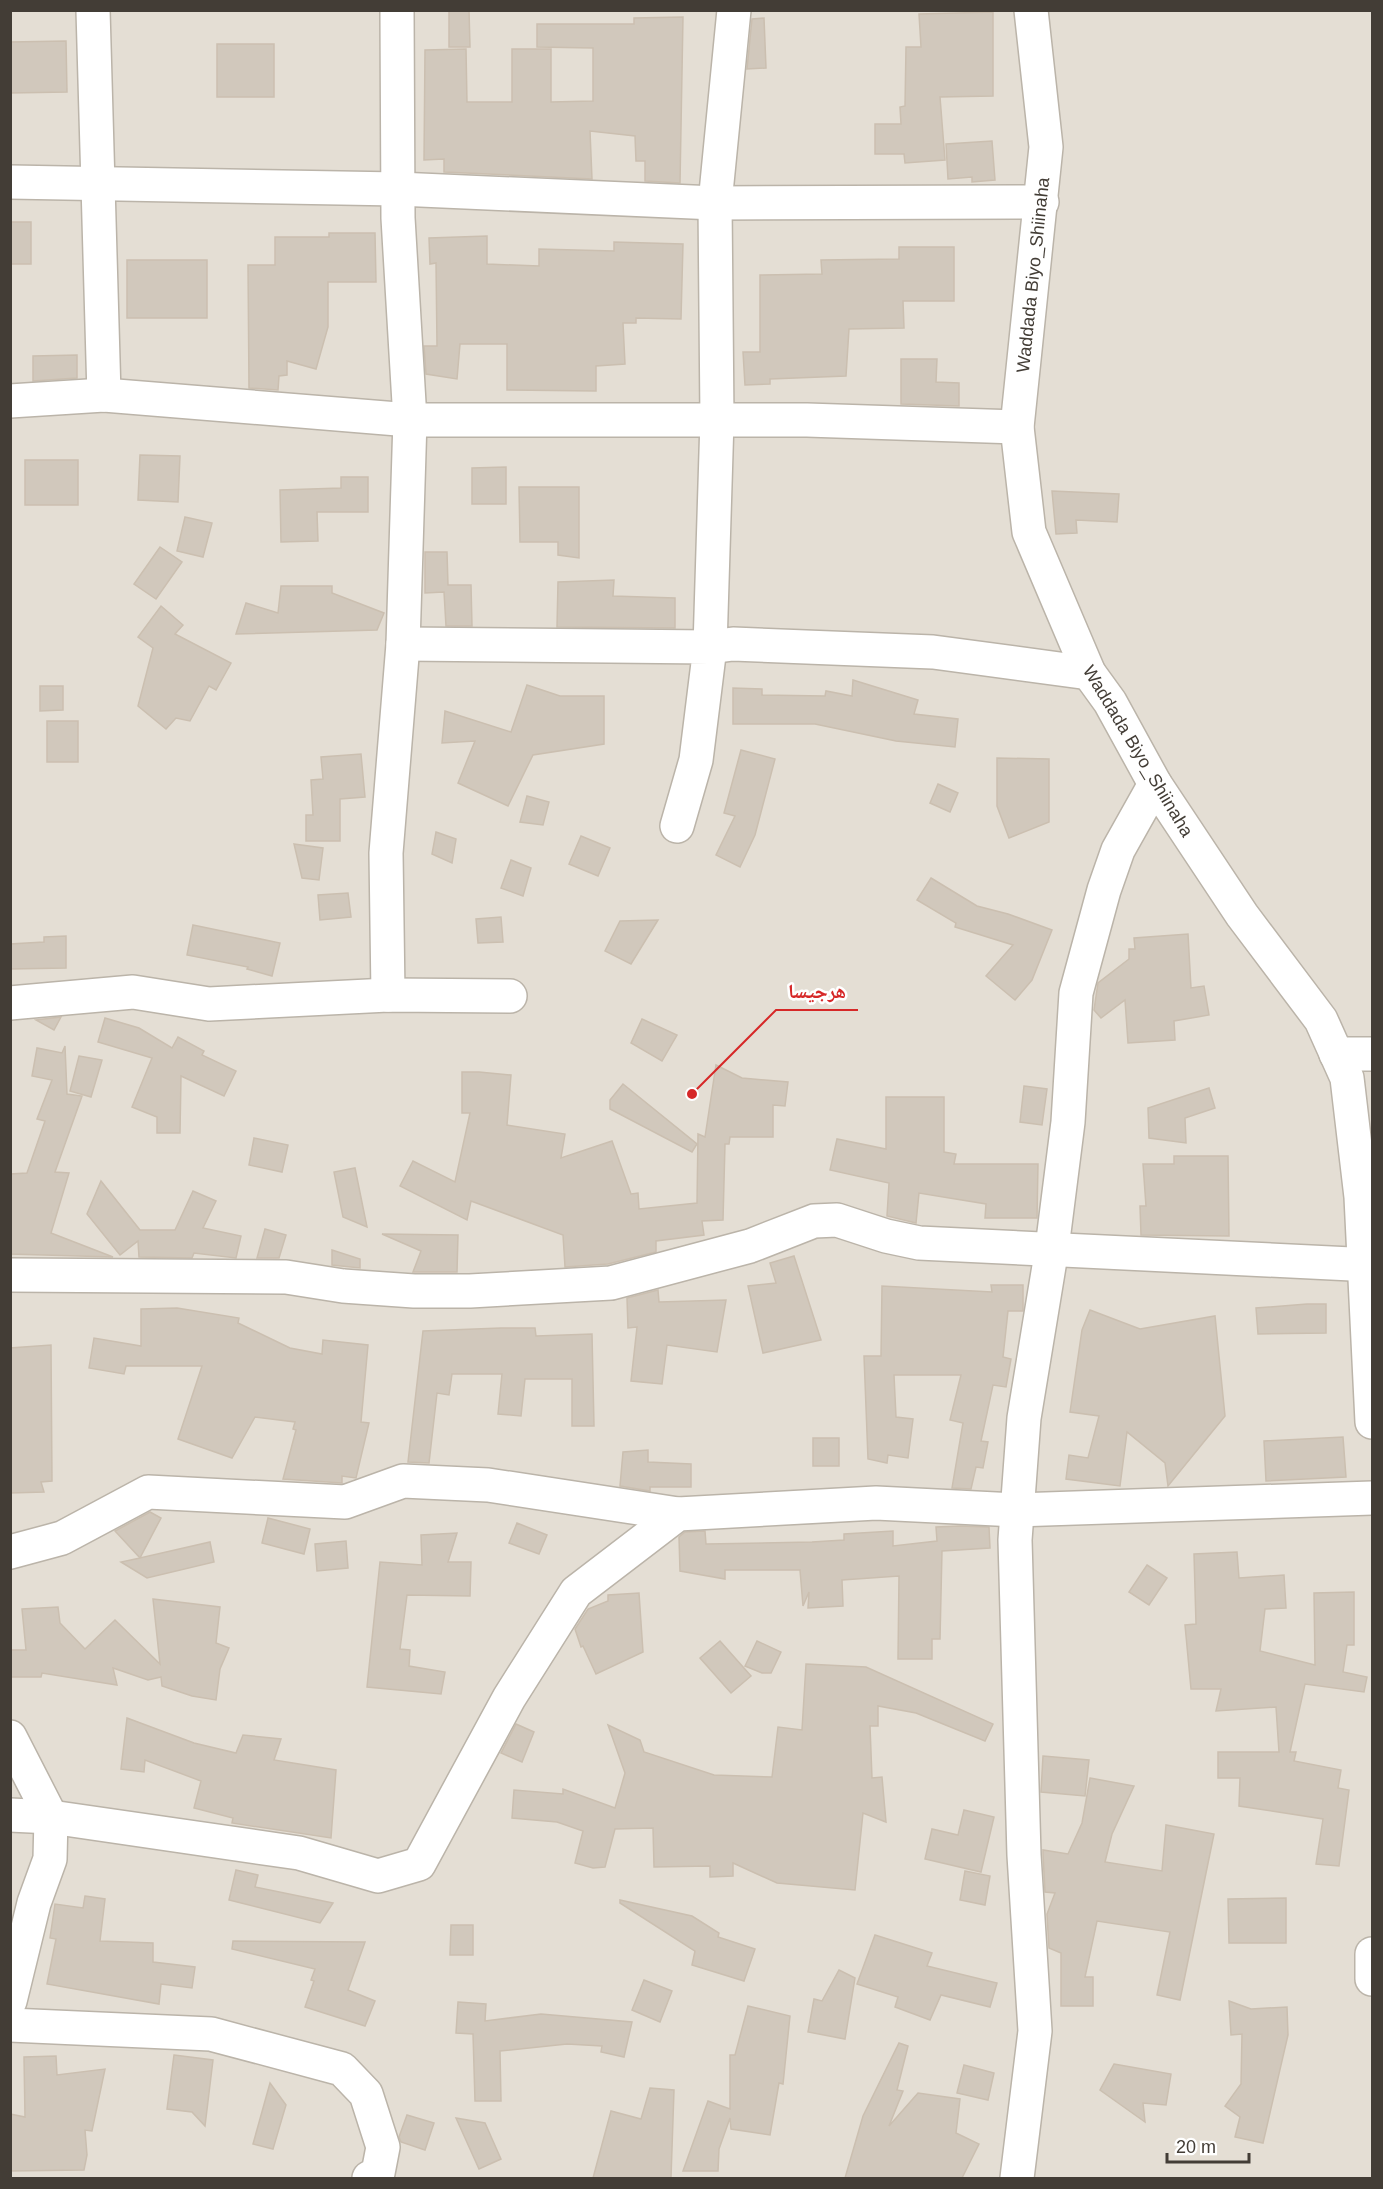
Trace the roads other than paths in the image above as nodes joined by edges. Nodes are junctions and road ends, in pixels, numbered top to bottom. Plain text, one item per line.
1 (93, 10) edge
2 (397, 10) edge
3 (734, 10) edge
4 (1031, 10) edge
5 (10, 182) edge
6 (98, 185) junction
7 (398, 189) junction
8 (1042, 202) junction
9 (715, 203) junction
10 (104, 395) junction
11 (10, 401) edge
12 (410, 420) junction
13 (717, 420) junction
14 (1017, 427) junction
15 (403, 645) junction
16 (710, 647) junction
17 (1089, 673) junction
18 (1155, 784) junction
19 (677, 826) dead end
20 (388, 995) junction
21 (510, 996) dead end
22 (10, 1003) edge
23 (1336, 1054) junction
24 (1372, 1054) edge
25 (1052, 1248) junction
26 (1369, 1264) edge
27 (10, 1275) edge
28 (1372, 1422) edge
29 (1372, 1498) edge
30 (1016, 1510) junction
31 (678, 1514) junction
32 (10, 1552) edge
33 (10, 1737) edge
34 (10, 1815) edge
35 (51, 1817) junction
36 (1372, 1947) edge
37 (1372, 1954) edge
38 (1372, 1979) edge
39 (10, 2001) edge
40 (10, 2025) edge
41 (369, 2178) edge
42 (1017, 2178) edge

1 - 6 street
2 - 7 street
3 - 9 street
4 - 8 street, Waddada Biyo_Shiinaha
5 - 6 street
6 - 7 street
6 - 10 street
7 - 9 street
7 - 12 street
8 - 9 street
8 - 14 street, Waddada Biyo_Shiinaha
9 - 13 street
10 - 11 street
10 - 12 street
12 - 13 street
12 - 15 street
13 - 14 street
13 - 16 street
14 - 17 street, Waddada Biyo_Shiinaha
15 - 16 street
15 - 20 street
16 - 17 street
16 - 19 street
17 - 18 street, Waddada Biyo_Shiinaha
18 - 23 street, Waddada Biyo_Shiinaha
18 - 25 street
20 - 21 street
20 - 22 street
23 - 24 street
23 - 26 street, Waddada Biyo_Shiinaha
25 - 26 street
25 - 27 street
25 - 30 street
26 - 28 street, Waddada Biyo_Shiinaha
29 - 30 street
30 - 31 street
30 - 42 street
31 - 32 street
31 - 35 street
33 - 35 street
34 - 35 street
35 - 39 street
36 - 37 street
37 - 38 street
40 - 41 street

